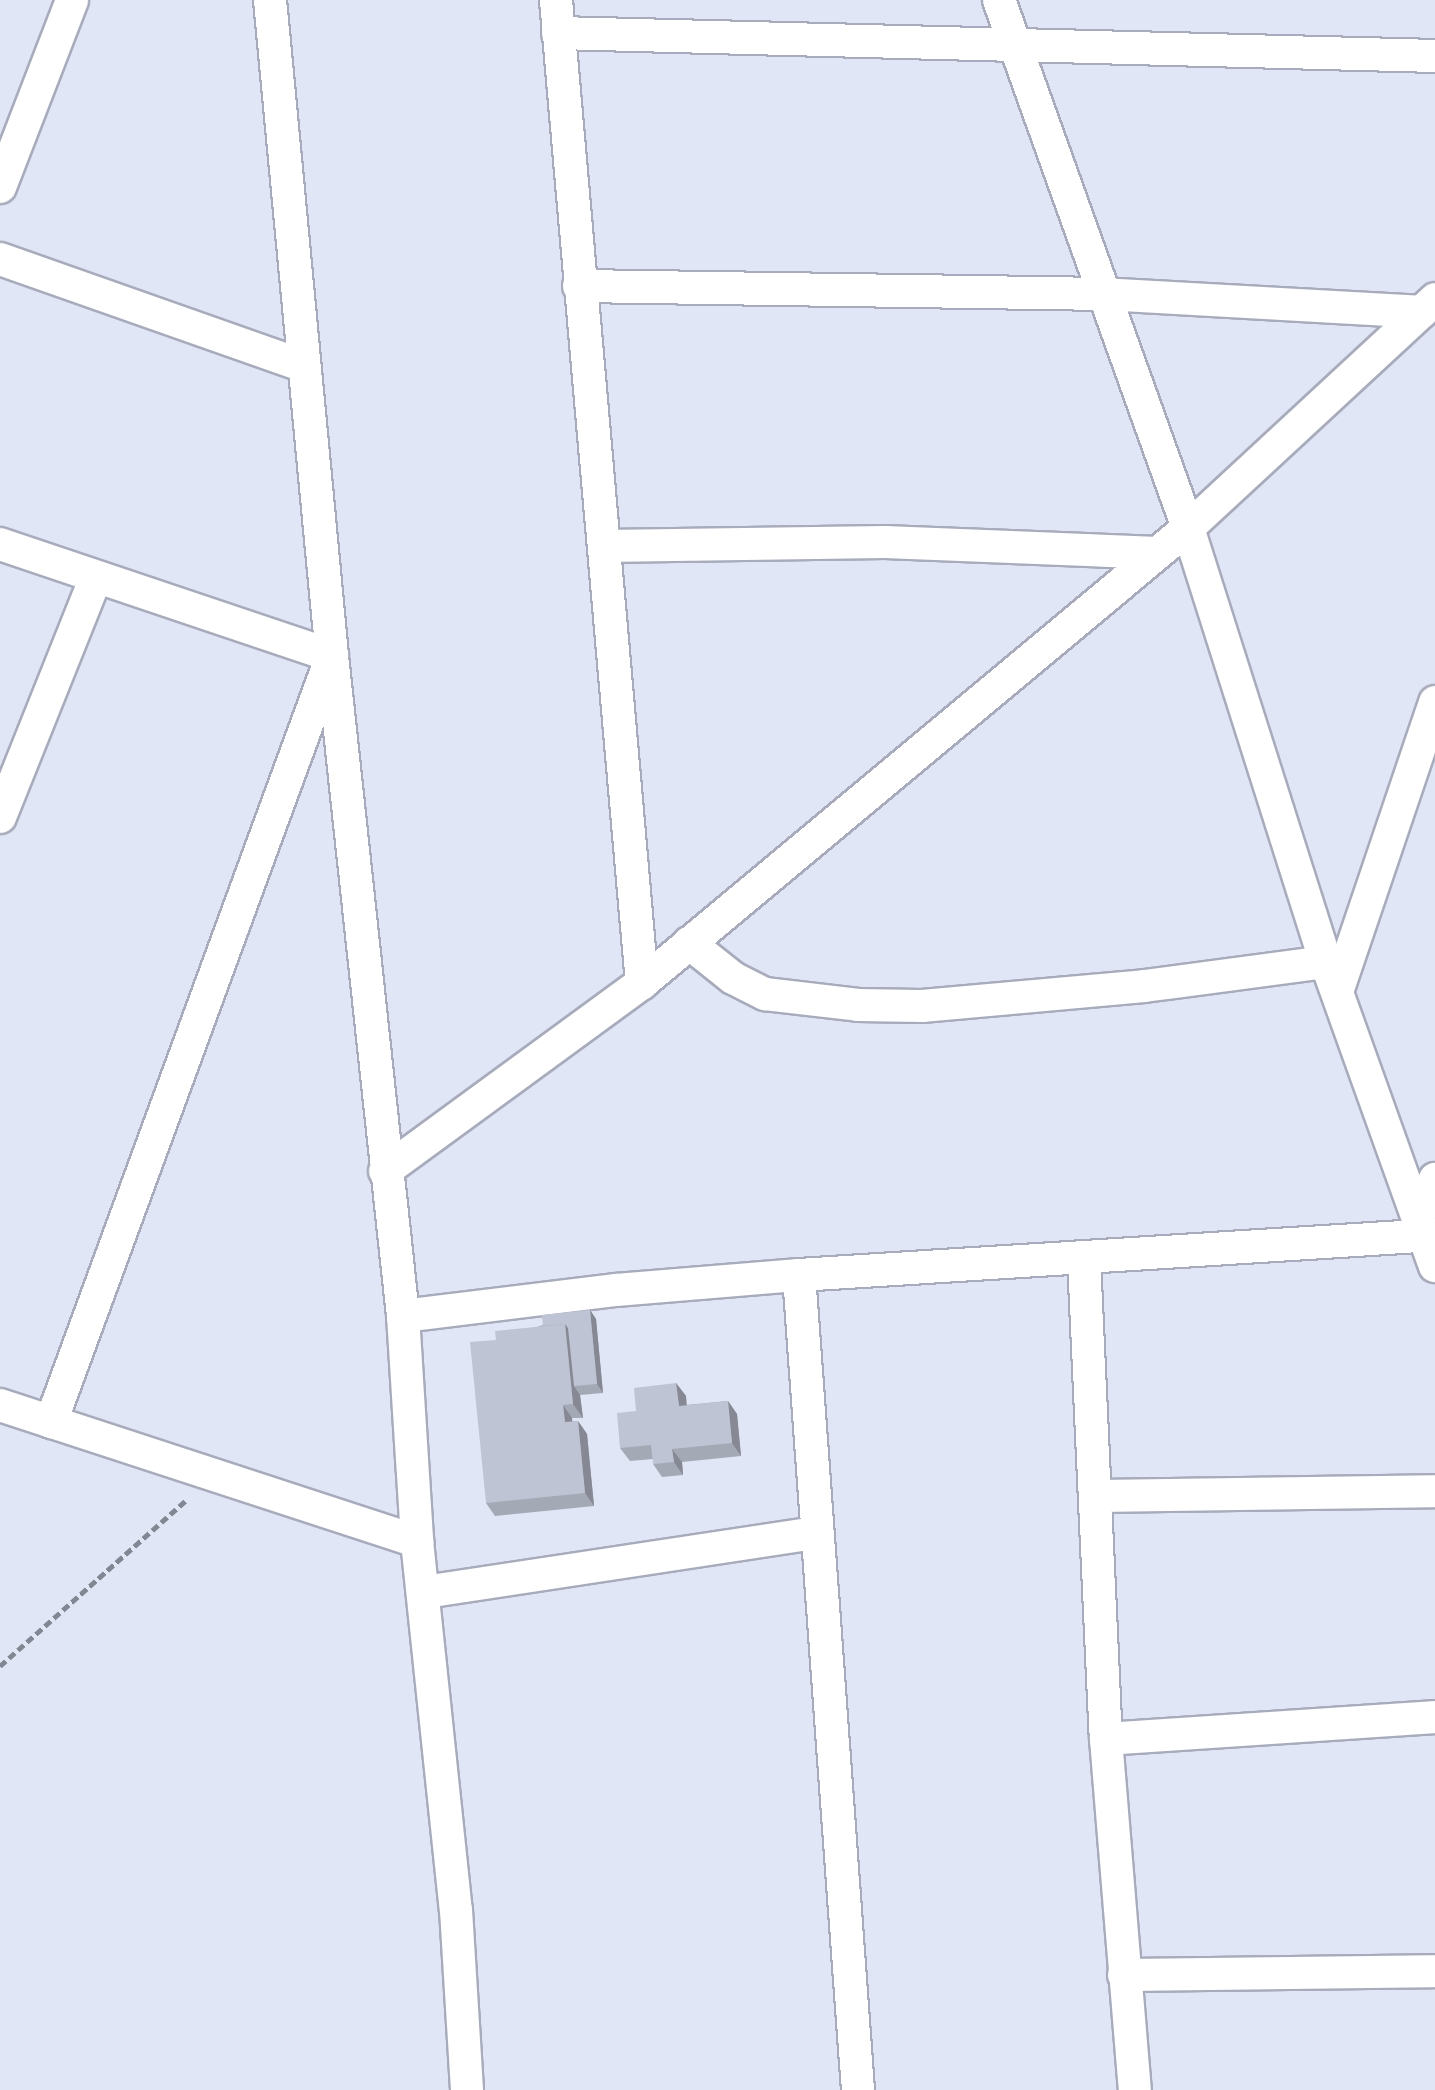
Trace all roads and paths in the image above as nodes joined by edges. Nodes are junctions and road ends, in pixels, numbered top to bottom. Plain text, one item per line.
1 (72, 0) edge
2 (270, 0) edge
3 (556, 0) edge
4 (999, 0) edge
5 (558, 33) junction
6 (1013, 42) junction
7 (1435, 56) edge
8 (0, 187) edge
9 (0, 259) edge
10 (579, 286) junction
11 (1103, 294) junction
12 (1428, 305) edge
13 (304, 366) junction
14 (1188, 528) junction
15 (0, 544) edge
16 (604, 546) junction
17 (1158, 553) junction
18 (96, 577) junction
19 (332, 656) junction
20 (1435, 702) edge
21 (0, 817) edge
22 (689, 943) junction
23 (1332, 976) junction
24 (642, 983) junction
25 (385, 1171) junction
26 (1435, 1179) edge
27 (1426, 1229) edge
28 (1084, 1259) junction
29 (1435, 1266) edge
30 (799, 1275) junction
31 (403, 1316) junction
32 (0, 1405) edge
33 (51, 1422) junction
34 (214, 1476) junction
35 (1435, 1491) edge
36 (1096, 1496) junction
37 (816, 1533) junction
38 (417, 1541) junction
39 (425, 1592) junction
40 (0, 1666) edge
41 (1435, 1717) edge
42 (1106, 1739) junction
43 (1435, 1971) edge
44 (1124, 1975) junction
45 (467, 2090) edge
46 (858, 2090) edge
47 (1135, 2090) edge

1 - 8 street
2 - 13 street
3 - 5 street
4 - 6 street
5 - 6 street
5 - 10 street
6 - 7 street
6 - 11 street
9 - 13 street
10 - 11 street
10 - 16 street
11 - 12 street
11 - 14 street
12 - 14 street
13 - 19 street
14 - 17 street
14 - 23 street
15 - 18 street
16 - 17 street
16 - 24 street
17 - 22 street
18 - 19 street
18 - 21 street
19 - 25 street
19 - 33 street
20 - 23 street
22 - 23 street
22 - 24 street
23 - 27 street
24 - 25 street
25 - 31 street
26 - 27 street
27 - 28 street
27 - 29 street
28 - 30 street
28 - 36 street
30 - 31 street
30 - 37 street
31 - 38 street
32 - 33 street
33 - 34 street
34 - 38 street
34 - 40 path
35 - 36 street
36 - 42 street
37 - 39 street
37 - 46 street
38 - 39 street
39 - 45 street
41 - 42 street
42 - 44 street
43 - 44 street
44 - 47 street

